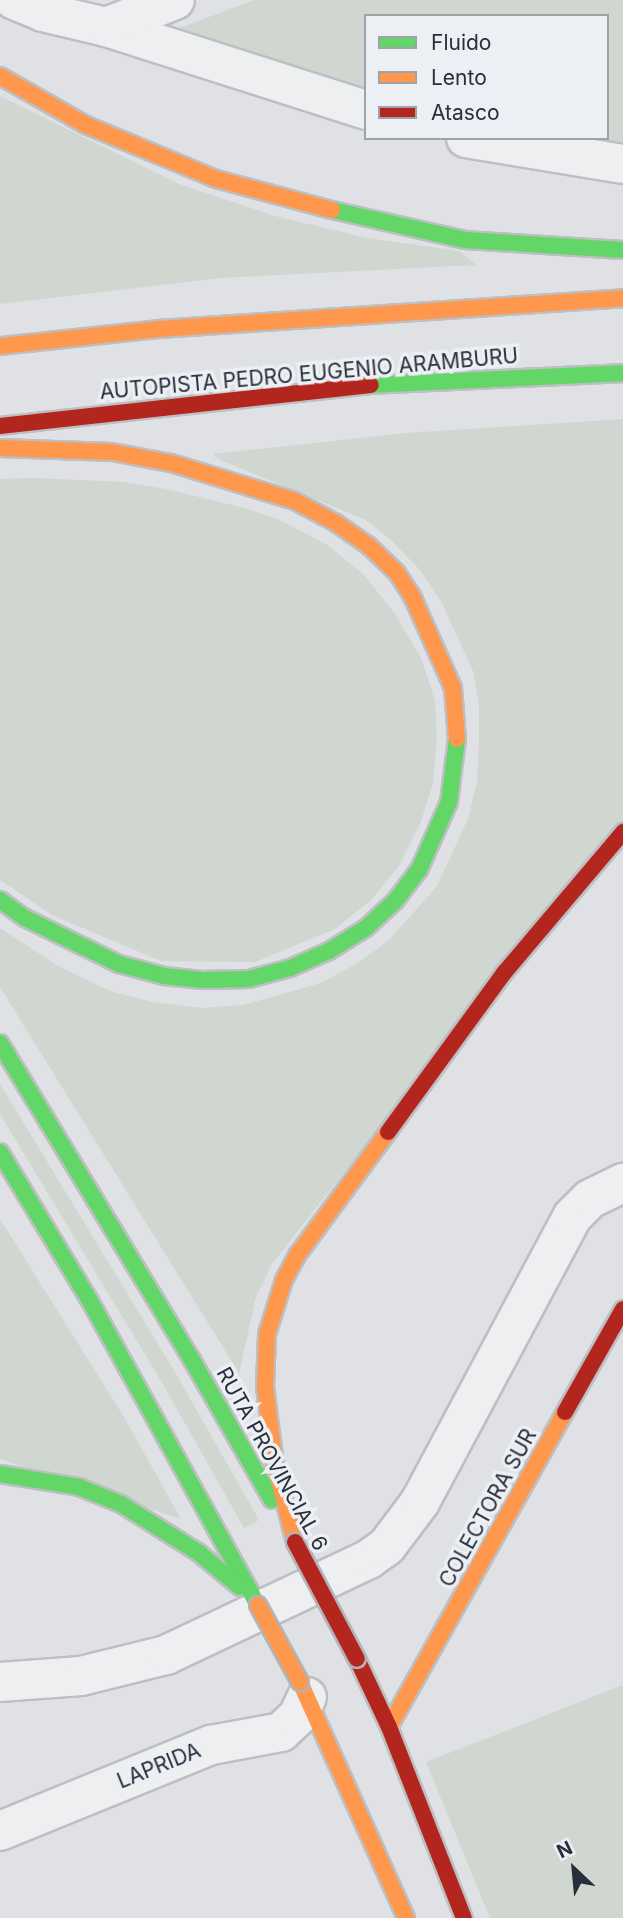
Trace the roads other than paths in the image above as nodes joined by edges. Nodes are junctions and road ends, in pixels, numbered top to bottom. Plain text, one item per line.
1 (14, 0) edge
2 (174, 0) edge
3 (106, 27) junction
4 (0, 76) edge
5 (364, 109) edge
6 (478, 140) edge
7 (623, 164) edge
8 (623, 250) edge
9 (623, 298) edge
10 (0, 346) edge
11 (623, 373) edge
12 (0, 426) edge
13 (0, 448) edge
14 (623, 832) edge
15 (0, 900) edge
16 (0, 1043) edge
17 (0, 1152) edge
18 (623, 1182) edge
19 (623, 1308) edge
20 (0, 1474) edge
21 (281, 1507) junction
22 (258, 1605) junction
23 (0, 1682) edge
24 (304, 1690) junction
25 (389, 1727) junction
26 (0, 1831) edge
27 (406, 1918) edge
28 (464, 1918) edge

1 - 3 street
2 - 3 street
3 - 5 street
4 - 8 main road
6 - 7 street
9 - 10 main road
11 - 12 main road, AUTOPISTA PEDRO EUGENIO ARAMBURU
13 - 15 main road
14 - 21 main road
16 - 21 main road, RUTA PROVINCIAL 6
17 - 22 main road
18 - 23 street
19 - 25 main road, COLECTORA SUR
20 - 22 main road
21 - 25 main road, RUTA PROVINCIAL 6, bridge
22 - 24 main road, bridge
24 - 26 street, LAPRIDA
24 - 27 main road
25 - 28 main road, RUTA PROVINCIAL 6

